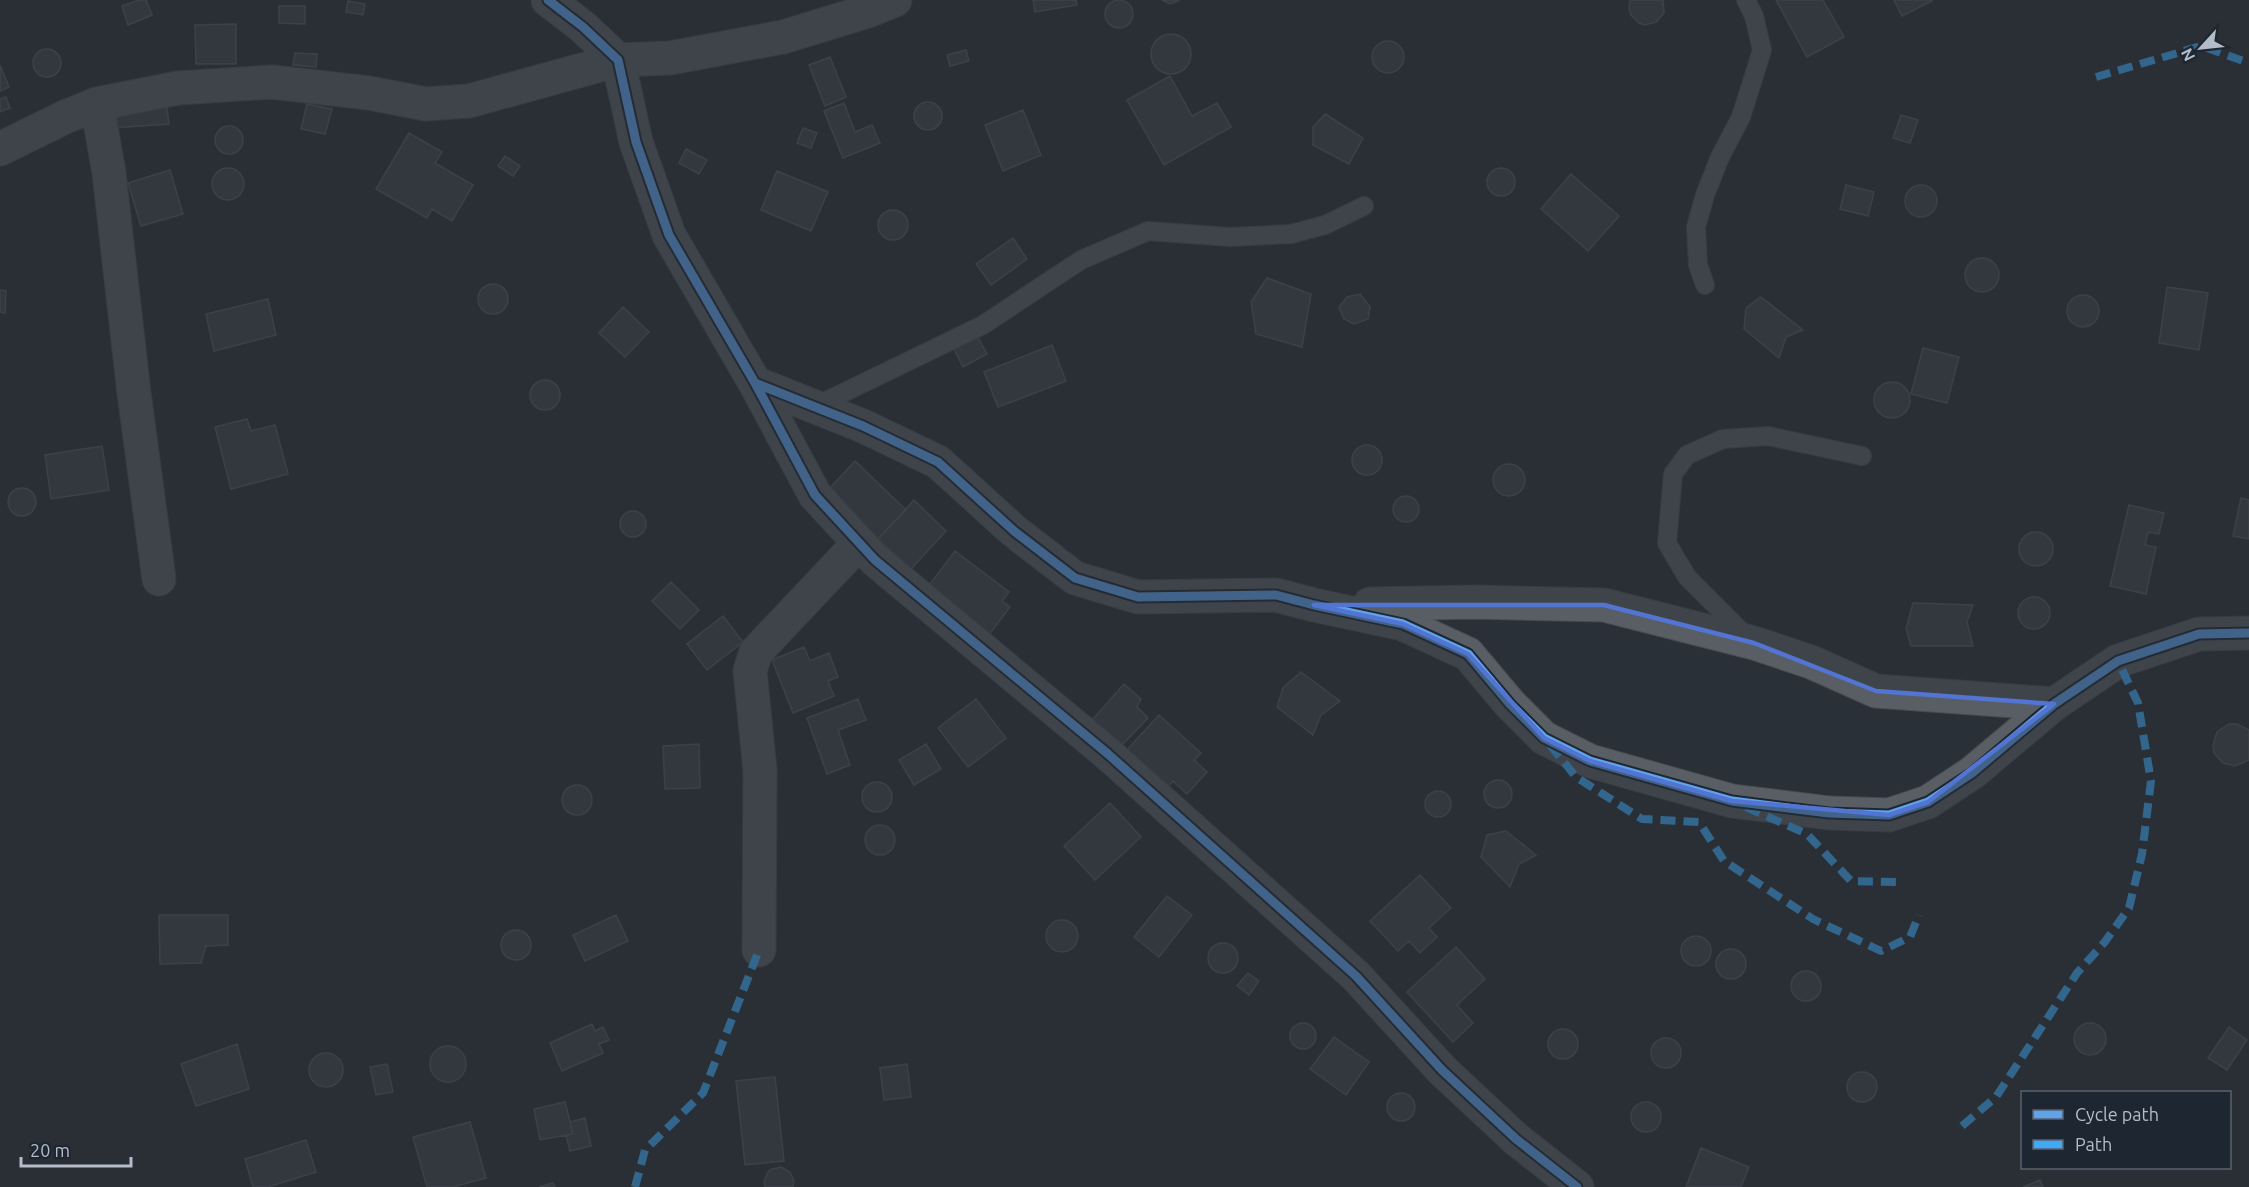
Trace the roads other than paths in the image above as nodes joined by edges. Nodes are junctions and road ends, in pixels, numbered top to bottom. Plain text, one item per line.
1 (548, 0) edge
2 (895, 0) edge
3 (1746, 0) edge
4 (618, 60) junction
5 (97, 104) junction
6 (0, 148) edge
7 (1364, 206) dead end
8 (1705, 285) dead end
9 (755, 383) junction
10 (814, 406) junction
11 (1862, 456) dead end
12 (859, 543) junction
13 (159, 579) dead end
14 (1314, 605) junction
15 (2249, 633) edge
16 (1754, 643) junction
17 (2054, 704) junction
18 (759, 950) dead end
19 (1577, 1187) edge

1 - 4 street
2 - 4 street
3 - 8 lane
4 - 5 street
4 - 9 street
5 - 6 street
5 - 13 street
7 - 10 lane
9 - 10 street
9 - 12 street
10 - 14 street
11 - 16 lane
12 - 18 street
12 - 19 street
14 - 16 street
14 - 17 street
15 - 17 street
16 - 17 street

